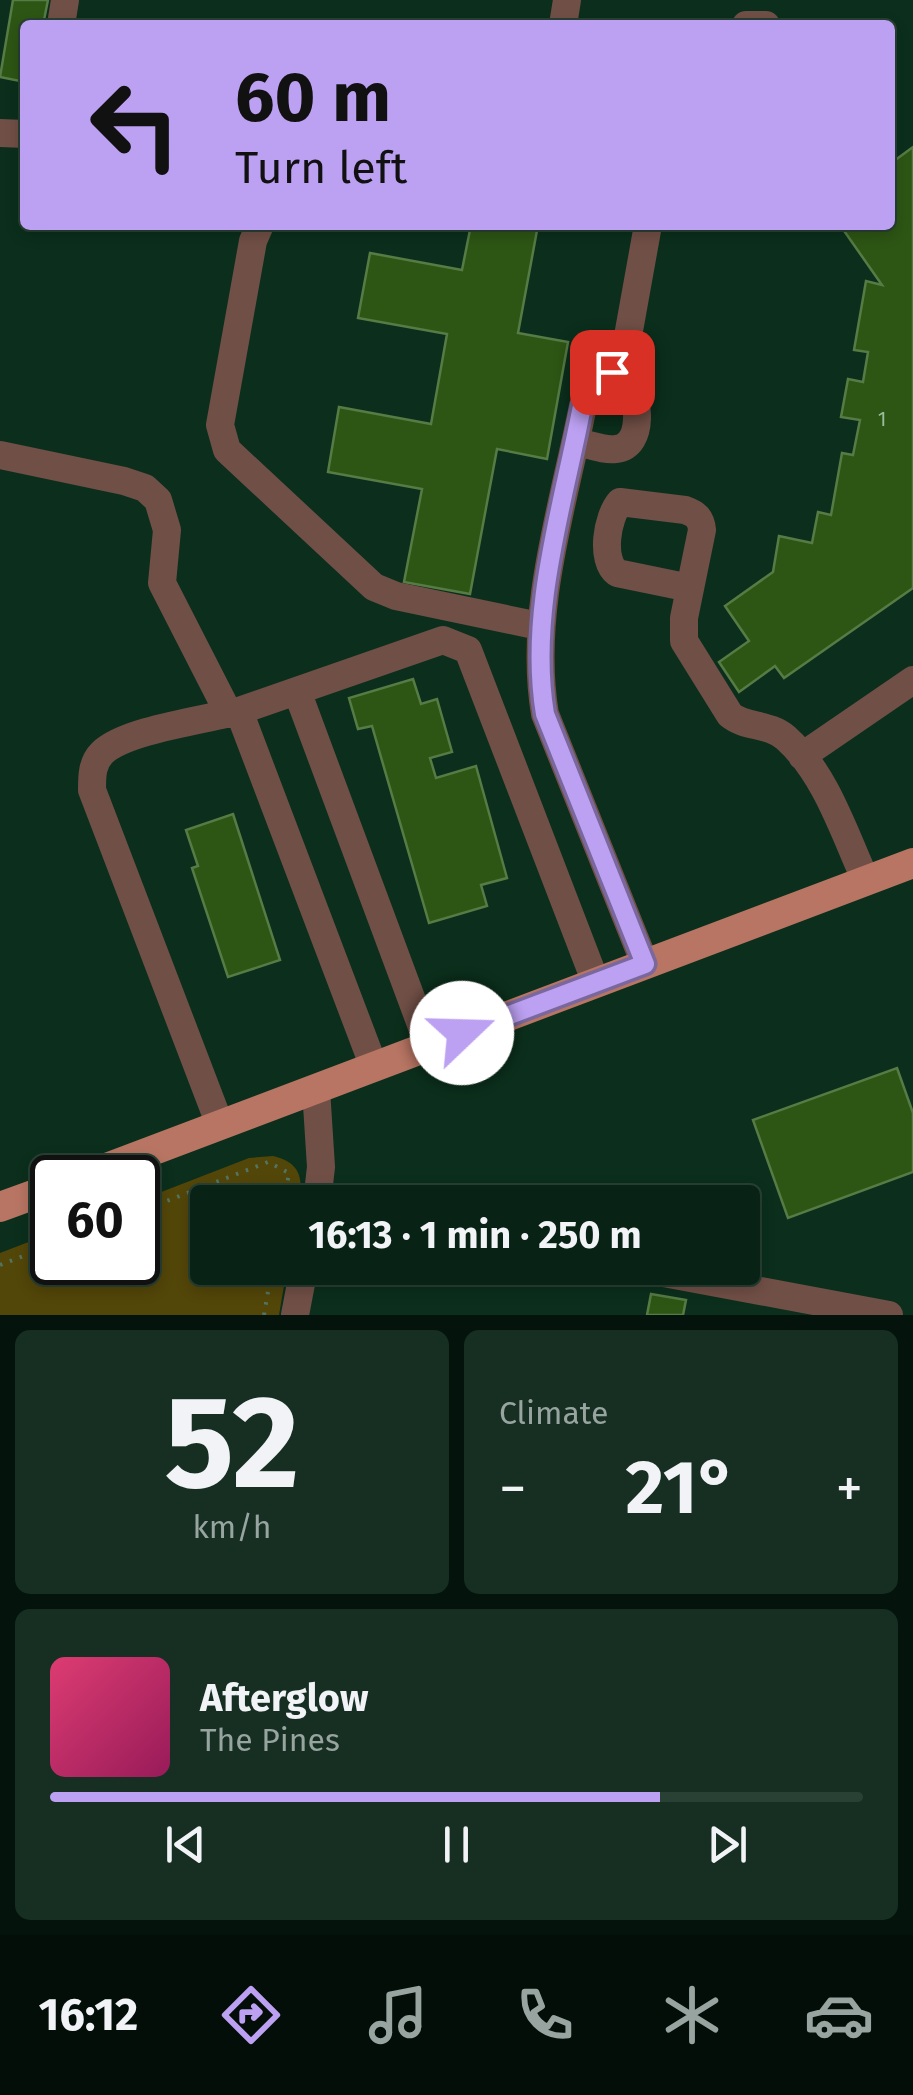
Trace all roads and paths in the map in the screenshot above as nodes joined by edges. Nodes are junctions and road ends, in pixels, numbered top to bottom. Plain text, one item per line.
1 (258, 230) edge
2 (647, 230) edge
3 (621, 375) junction
4 (576, 442) junction
5 (0, 454) edge
6 (690, 588) dead end
7 (539, 626) junction
8 (913, 680) edge
9 (297, 691) junction
10 (234, 713) junction
11 (802, 756) junction
12 (913, 863) edge
13 (866, 880) junction
14 (645, 964) junction
15 (596, 983) junction
16 (429, 1046) junction
17 (374, 1067) junction
18 (316, 1089) junction
19 (220, 1125) junction
20 (141, 1155) edge
21 (208, 1185) edge
22 (287, 1185) edge
23 (319, 1185) edge
24 (190, 1192) edge
25 (30, 1196) edge
26 (160, 1204) edge
27 (0, 1208) edge
28 (30, 1253) edge
29 (0, 1265) edge
30 (269, 1285) edge
31 (301, 1285) edge
32 (728, 1285) edge
33 (264, 1315) edge
34 (295, 1315) edge
35 (888, 1315) edge

1 - 7 street
2 - 3 street
3 - 4 street
3 - 4 street
4 - 7 street
5 - 10 street
6 - 11 street
7 - 14 street
8 - 11 street
9 - 10 street
9 - 15 street
9 - 16 street
10 - 17 street
10 - 19 street
11 - 13 street
12 - 13 main road
13 - 14 main road
14 - 15 main road
15 - 16 main road
16 - 17 main road
17 - 18 main road
18 - 19 main road
18 - 23 street
19 - 20 main road
21 - 22 path
24 - 26 path
25 - 27 main road
28 - 29 path
30 - 33 path
31 - 34 street
32 - 35 street

